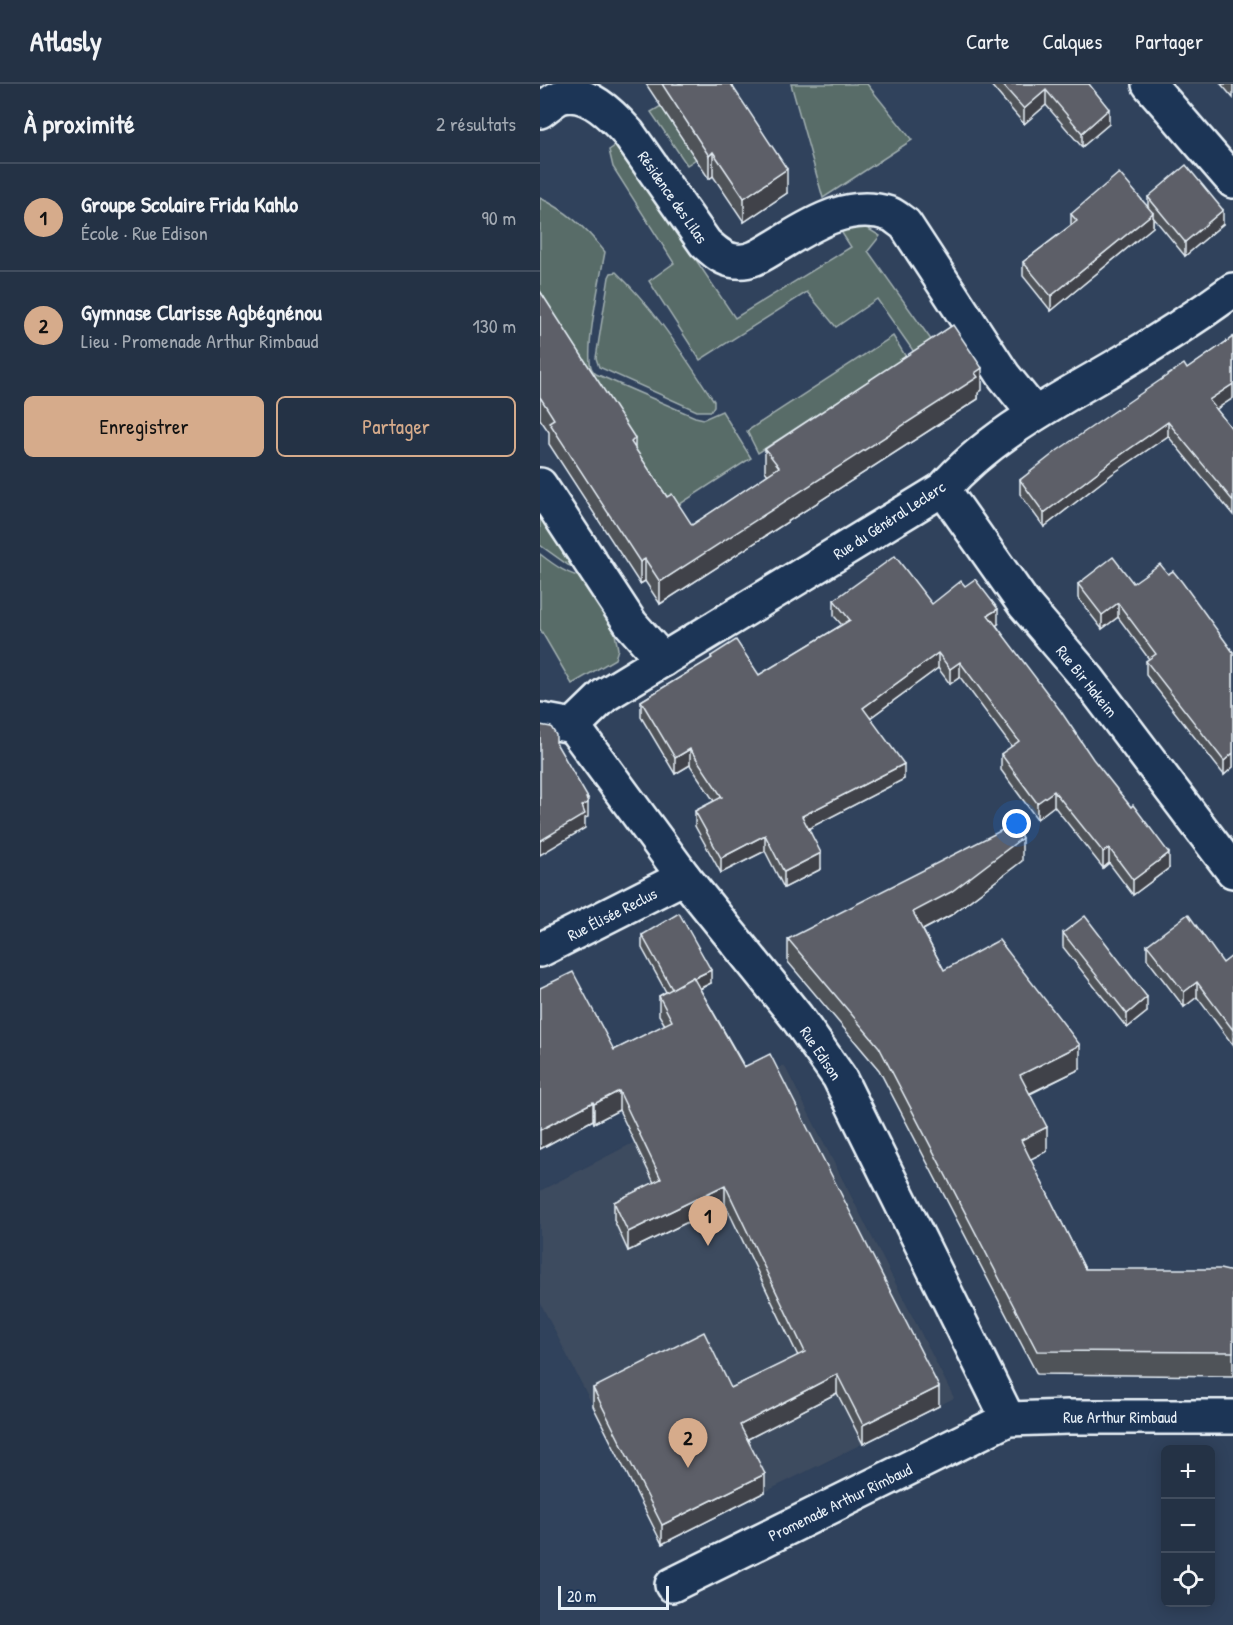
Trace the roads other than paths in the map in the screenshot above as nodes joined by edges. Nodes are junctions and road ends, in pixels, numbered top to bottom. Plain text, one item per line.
1 (1149, 84) edge
2 (540, 111) edge
3 (1233, 181) edge
4 (1233, 290) edge
5 (1034, 413) junction
6 (540, 485) edge
7 (943, 489) junction
8 (663, 660) junction
9 (540, 720) edge
10 (573, 726) junction
11 (1233, 871) edge
12 (684, 877) junction
13 (540, 950) edge
14 (1233, 1416) edge
15 (1008, 1419) junction
16 (672, 1585) dead end

1 - 3 street
2 - 5 street, Résidence des Lilas
4 - 5 street, Rue du Général Leclerc
5 - 7 street, Rue du Général Leclerc
6 - 8 street
7 - 8 street, Rue du Général Leclerc
7 - 11 street, Rue Bir Hakeim
8 - 10 street, Rue du Général Leclerc
9 - 10 street
10 - 12 street, Rue Edison
12 - 13 street, Rue Élisée Reclus
12 - 15 street, Rue Edison
14 - 15 street, Rue Arthur Rimbaud
15 - 16 street, Promenade Arthur Rimbaud

